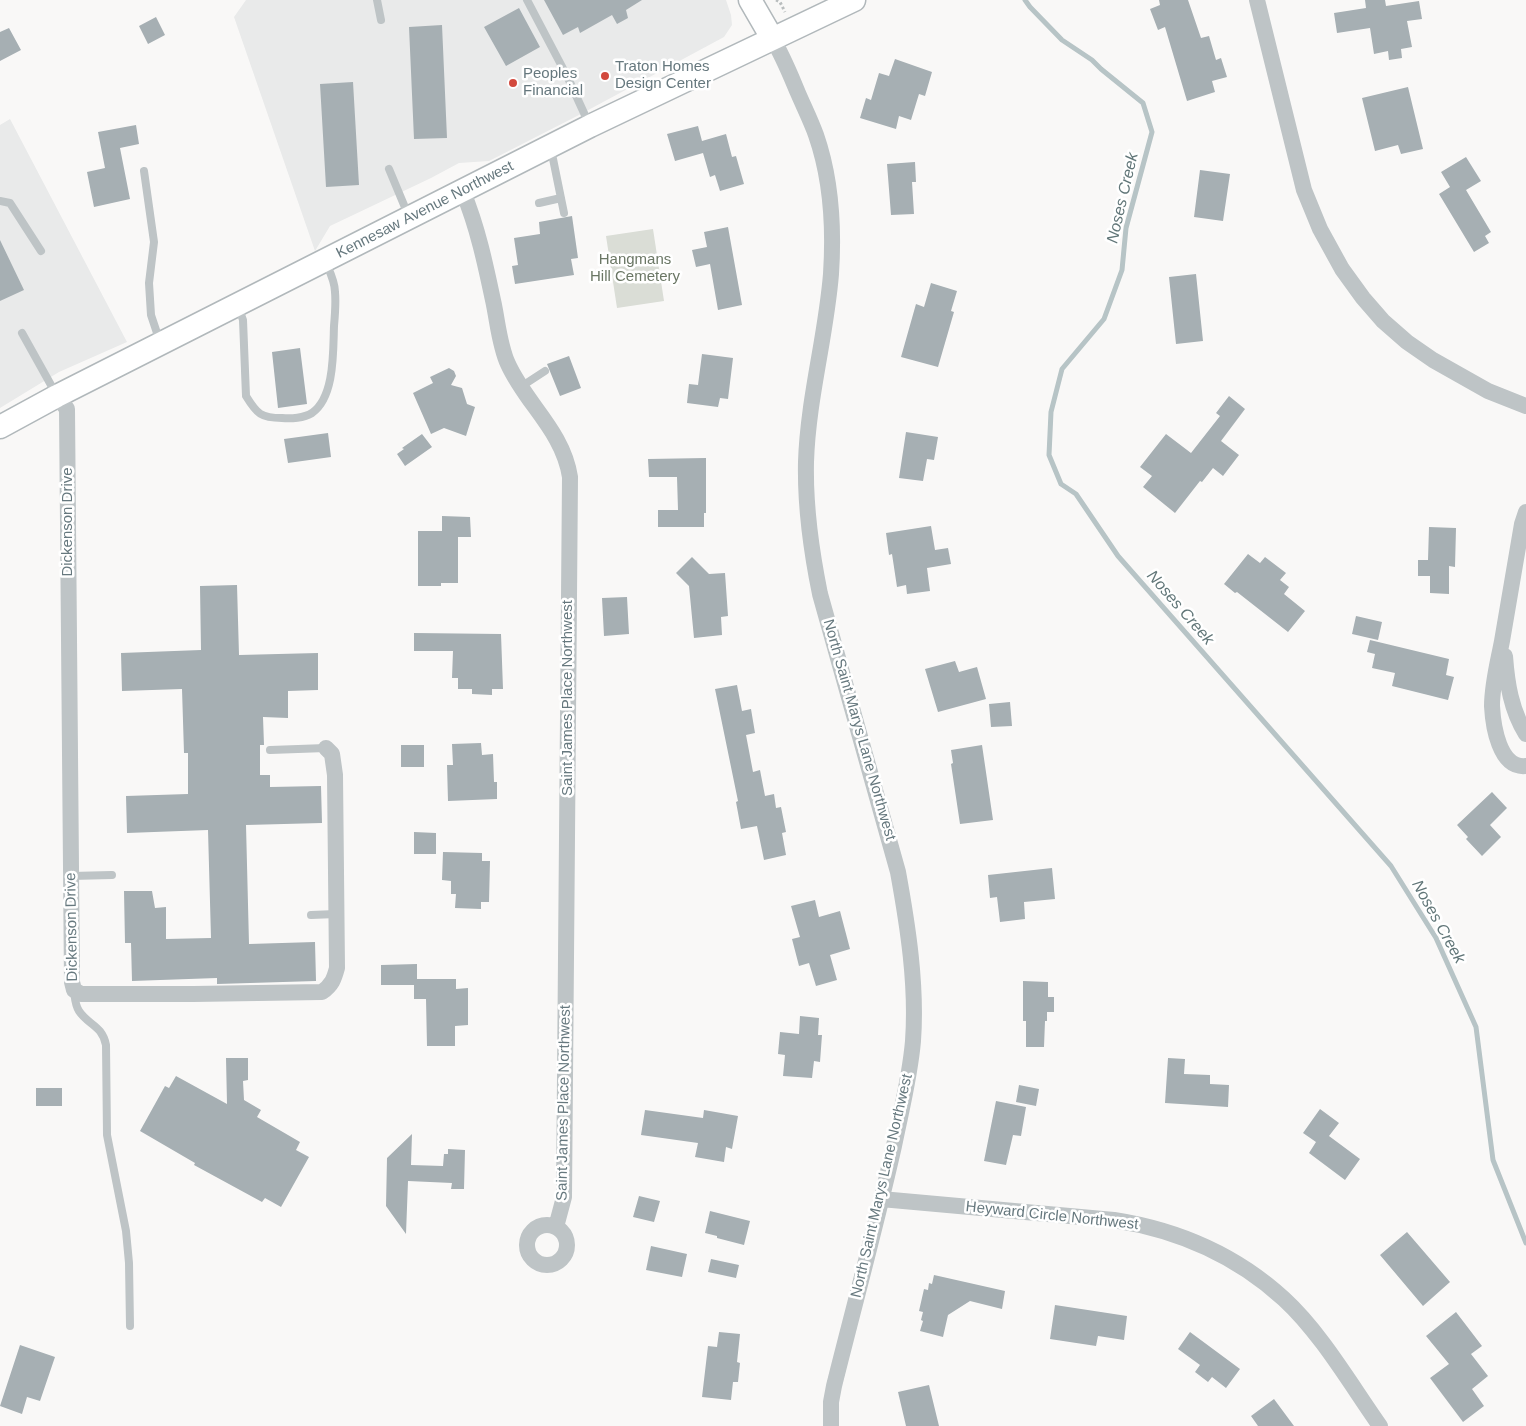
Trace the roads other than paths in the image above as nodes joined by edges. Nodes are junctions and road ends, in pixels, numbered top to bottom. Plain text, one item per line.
1 (377, 0) edge
2 (528, 0) edge
3 (750, 0) edge
4 (854, 0) edge
5 (1257, 0) edge
6 (381, 20) dead end
7 (772, 38) junction
8 (590, 126) junction
9 (550, 147) junction
10 (389, 168) dead end
11 (144, 171) dead end
12 (463, 192) junction
13 (561, 198) junction
14 (0, 201) edge
15 (539, 203) dead end
16 (564, 213) dead end
17 (410, 219) junction
18 (41, 251) dead end
19 (325, 261) junction
20 (238, 305) junction
21 (22, 332) dead end
22 (160, 344) junction
23 (545, 371) dead end
24 (522, 386) junction
25 (57, 396) junction
26 (1526, 406) edge
27 (0, 427) edge
28 (1526, 512) edge
29 (1500, 648) junction
30 (1526, 734) edge
31 (326, 748) joint
32 (270, 750) dead end
33 (1526, 766) edge
34 (112, 875) dead end
35 (71, 876) junction
36 (336, 914) junction
37 (311, 915) dead end
38 (74, 990) junction
39 (881, 1199) junction
40 (556, 1227) dead end
41 (130, 1326) dead end
42 (832, 1426) edge
43 (1380, 1426) edge

1 - 6 lane
2 - 8 lane
3 - 7 street
4 - 7 street, Kennesaw Avenue Northwest
5 - 26 street
7 - 8 street, Kennesaw Avenue Northwest
7 - 39 street, North Saint Marys Lane Northwest
8 - 9 street, Kennesaw Avenue Northwest
9 - 12 street, Kennesaw Avenue Northwest
9 - 13 lane
10 - 17 lane
11 - 22 lane
12 - 17 street, Kennesaw Avenue Northwest
12 - 24 street, Saint James Place Northwest
13 - 15 lane
13 - 16 lane
14 - 18 lane
17 - 19 street, Kennesaw Avenue Northwest
19 - 20 street, Kennesaw Avenue Northwest
19 - 20 lane
20 - 22 street, Kennesaw Avenue Northwest
21 - 25 lane
22 - 25 street, Kennesaw Avenue Northwest
23 - 24 lane
24 - 40 street, Saint James Place Northwest
25 - 27 street, Kennesaw Avenue Northwest
25 - 35 street, Dickenson Drive
28 - 29 street
29 - 30 street
29 - 33 street
31 - 32 lane
31 - 36 street, Dickenson Drive
34 - 35 lane
35 - 38 street, Dickenson Drive
36 - 37 lane
36 - 38 street, Dickenson Drive
38 - 41 lane
39 - 42 street, North Saint Marys Lane Northwest
39 - 43 street, Heyward Circle Northwest

